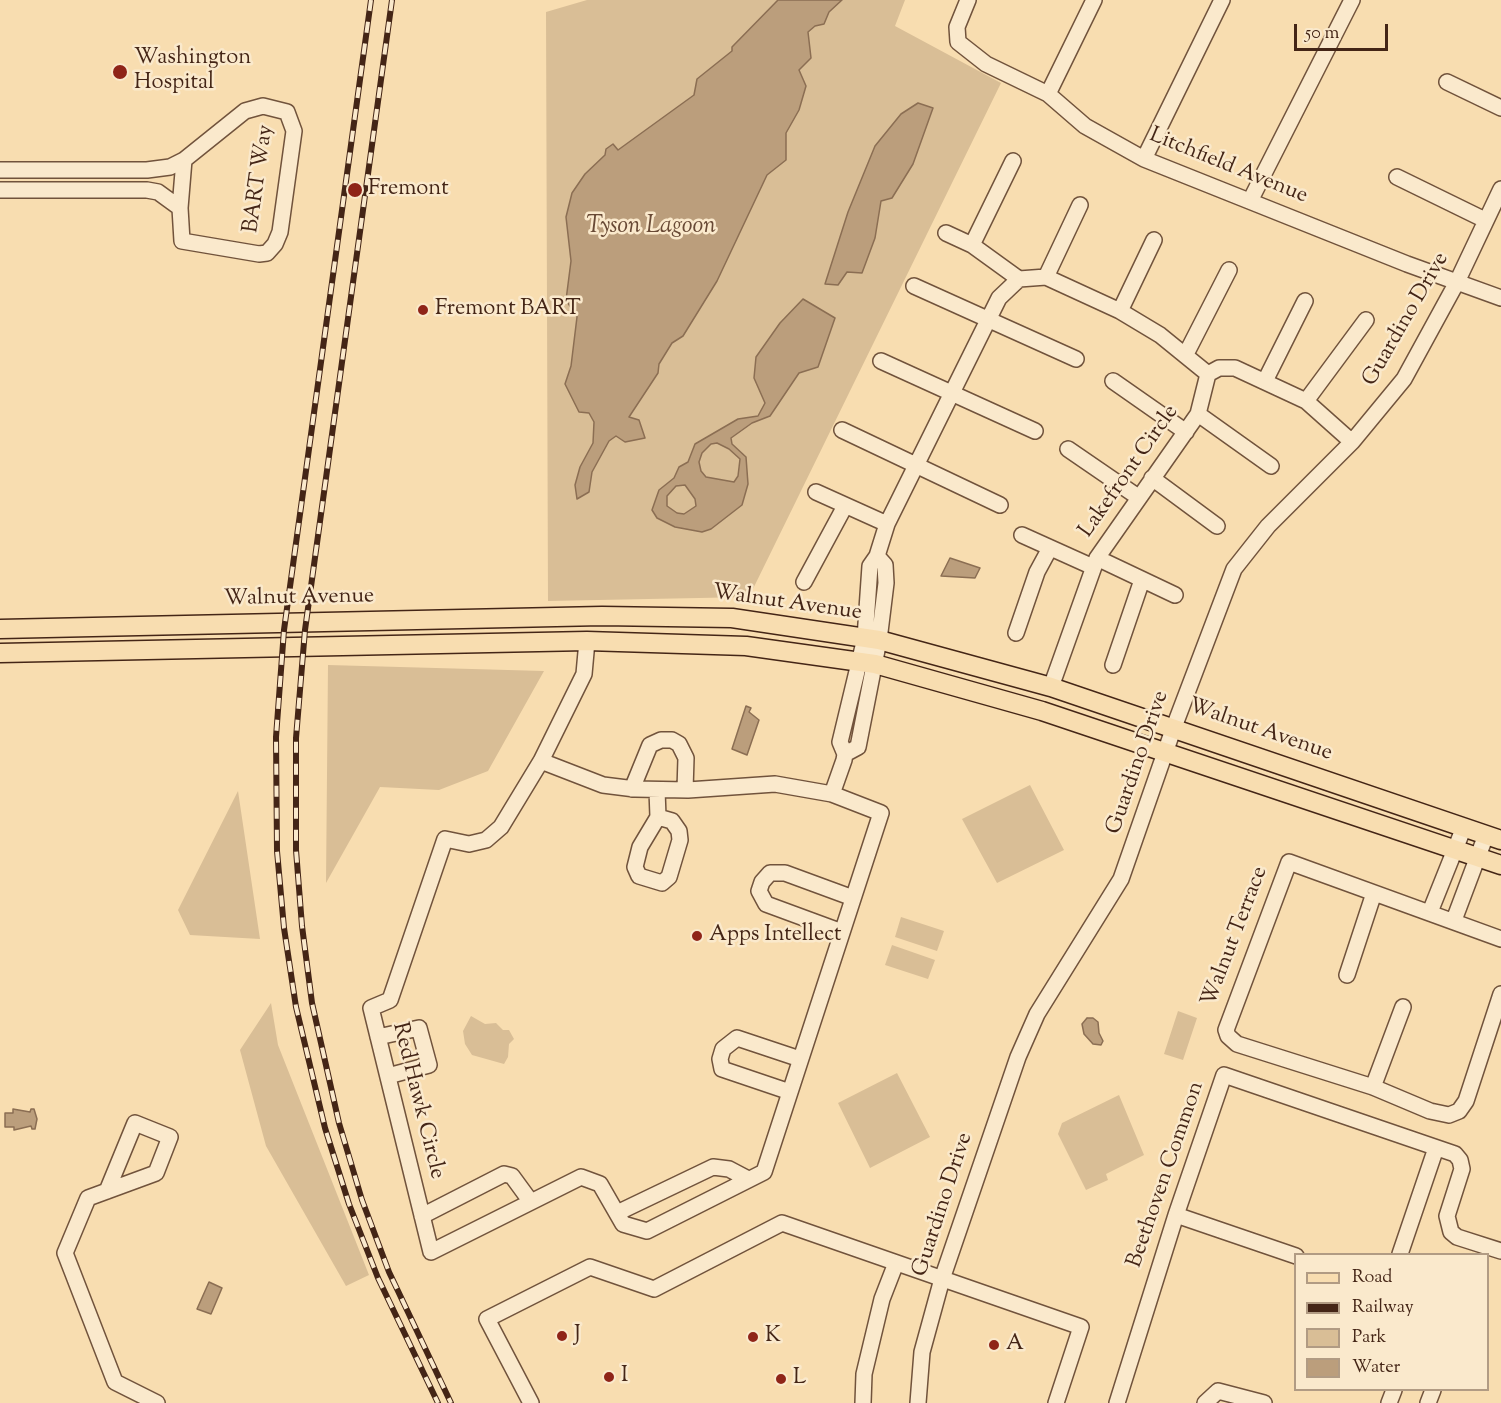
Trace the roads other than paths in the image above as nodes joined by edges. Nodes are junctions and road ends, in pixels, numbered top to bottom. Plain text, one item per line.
1 (968, 0) edge
2 (1094, 0) edge
3 (1222, 0) edge
4 (1352, 0) edge
5 (1447, 82) dead end
6 (1048, 94) junction
7 (1501, 108) edge
8 (184, 159) junction
9 (1144, 159) junction
10 (1012, 160) dead end
11 (0, 170) edge
12 (1397, 177) dead end
13 (1501, 189) edge
14 (0, 190) edge
15 (1250, 201) junction
16 (1080, 205) dead end
17 (180, 208) junction
18 (1485, 220) junction
19 (946, 233) dead end
20 (1154, 240) dead end
21 (972, 245) junction
22 (1229, 270) dead end
23 (1046, 277) junction
24 (1019, 279) junction
25 (1457, 282) junction
26 (914, 286) dead end
27 (1501, 298) edge
28 (1305, 301) dead end
29 (1120, 311) junction
30 (989, 320) junction
31 (1366, 320) dead end
32 (1186, 354) junction
33 (1076, 359) dead end
34 (881, 361) dead end
35 (1208, 374) junction
36 (1113, 381) dead end
37 (1265, 381) junction
38 (953, 393) junction
39 (1306, 401) junction
40 (1198, 414) junction
41 (842, 430) dead end
42 (1035, 431) dead end
43 (1186, 432) junction
44 (1352, 442) junction
45 (1068, 449) dead end
46 (917, 466) junction
47 (1271, 466) dead end
48 (1152, 478) junction
49 (816, 492) dead end
50 (1138, 497) junction
51 (1000, 505) dead end
52 (845, 506) junction
53 (886, 524) junction
54 (1217, 526) dead end
55 (1022, 535) dead end
56 (1050, 548) junction
57 (1095, 563) junction
58 (1142, 580) junction
59 (804, 582) dead end
60 (1175, 595) dead end
61 (0, 628) edge
62 (1016, 633) dead end
63 (872, 639) junction
64 (586, 641) junction
65 (0, 653) edge
66 (867, 663) junction
67 (1113, 665) dead end
68 (1051, 687) junction
69 (1174, 727) junction
70 (1166, 752) junction
71 (541, 761) junction
72 (632, 789) junction
73 (657, 790) junction
74 (685, 790) junction
75 (832, 794) junction
76 (658, 817) dead end
77 (1464, 827) junction
78 (1493, 837) edge
79 (1455, 849) junction
80 (1477, 857) junction
81 (1501, 865) edge
82 (1374, 893) junction
83 (853, 898) junction
84 (1430, 912) junction
85 (1454, 920) junction
86 (842, 932) junction
87 (1501, 939) edge
88 (1347, 975) dead end
89 (1501, 994) edge
90 (1403, 1007) dead end
91 (378, 1037) junction
92 (800, 1059) junction
93 (388, 1076) junction
94 (1373, 1087) junction
95 (790, 1092) junction
96 (1436, 1148) junction
97 (748, 1179) junction
98 (107, 1191) junction
99 (531, 1202) junction
100 (617, 1213) junction
101 (1176, 1215) junction
102 (422, 1216) junction
103 (1474, 1249) edge
104 (1501, 1251) edge
105 (1400, 1253) edge
106 (1294, 1255) edge
107 (896, 1263) junction
108 (942, 1279) junction
109 (157, 1403) edge
110 (531, 1403) edge
111 (863, 1403) edge
112 (918, 1403) edge
113 (1056, 1403) edge
114 (1117, 1403) edge
115 (1204, 1403) edge
116 (1264, 1403) edge

1 - 6 street, Litchfield Avenue
2 - 6 street
3 - 9 street
4 - 15 street
5 - 7 street
6 - 9 street, Litchfield Avenue
8 - 11 street, BART Way
8 - 17 street, BART Way
8 - 17 street, BART Way
9 - 15 street, Litchfield Avenue
10 - 21 street
12 - 18 street
13 - 18 street, Guardino Drive
14 - 17 street
15 - 25 street, Litchfield Avenue
16 - 23 street
18 - 25 street, Guardino Drive
19 - 21 street
20 - 29 street
21 - 24 street
22 - 32 street
23 - 24 street
23 - 29 street
24 - 30 street
25 - 27 street, Litchfield Avenue
25 - 44 street, Guardino Drive
26 - 30 street
28 - 37 street
29 - 32 street
30 - 33 street
30 - 38 street
31 - 39 street
32 - 35 street
34 - 38 street
35 - 37 street
35 - 40 street, Lakefront Circle
36 - 43 street
37 - 39 street
38 - 42 street
38 - 46 street
39 - 44 street
40 - 43 street, Lakefront Circle
40 - 47 street
41 - 46 street
43 - 48 street, Lakefront Circle
44 - 69 street, Guardino Drive
45 - 50 street
46 - 51 street
46 - 53 street
48 - 50 street, Lakefront Circle
48 - 54 street
49 - 52 street
50 - 57 street, Lakefront Circle
52 - 53 street
52 - 59 street
53 - 63 street
55 - 56 street
56 - 57 street
56 - 62 street
57 - 58 street
57 - 68 street, Lakefront Circle
58 - 60 street
58 - 67 street
61 - 63 main road, Walnut Avenue
63 - 66 street
63 - 68 main road, Walnut Avenue
64 - 65 main road
64 - 66 main road
64 - 71 street
66 - 70 main road
66 - 75 street
68 - 69 main road, Walnut Avenue
69 - 70 street, Guardino Drive
69 - 77 main road, Walnut Avenue
70 - 79 main road
70 - 108 street, Guardino Drive
71 - 72 street
71 - 91 street, Red Hawk Circle
72 - 73 street
72 - 74 street
73 - 74 street
73 - 76 street
74 - 75 street
75 - 83 street
77 - 78 main road, Walnut Avenue
77 - 79 street
78 - 80 street
79 - 80 main road
79 - 84 street
80 - 81 main road
80 - 85 street
82 - 84 street, Walnut Terrace
82 - 88 street
82 - 94 street, Walnut Terrace
83 - 86 street
83 - 86 street
84 - 85 street, Walnut Terrace
85 - 87 street, Walnut Terrace
86 - 92 street
89 - 94 street, Walnut Terrace
90 - 94 street
91 - 93 street, Red Hawk Circle
91 - 93 street
92 - 95 street
92 - 95 street
93 - 102 street, Red Hawk Circle
95 - 97 street
96 - 101 street, Beethoven Common
96 - 103 street
96 - 105 street
97 - 100 street
97 - 100 street
98 - 98 street
98 - 109 street
99 - 100 street
99 - 102 street
99 - 102 street, Red Hawk Circle
101 - 106 street
101 - 114 street, Beethoven Common
103 - 104 street
107 - 108 street
107 - 110 street
107 - 111 street
108 - 112 street, Guardino Drive
108 - 113 street
115 - 116 street

